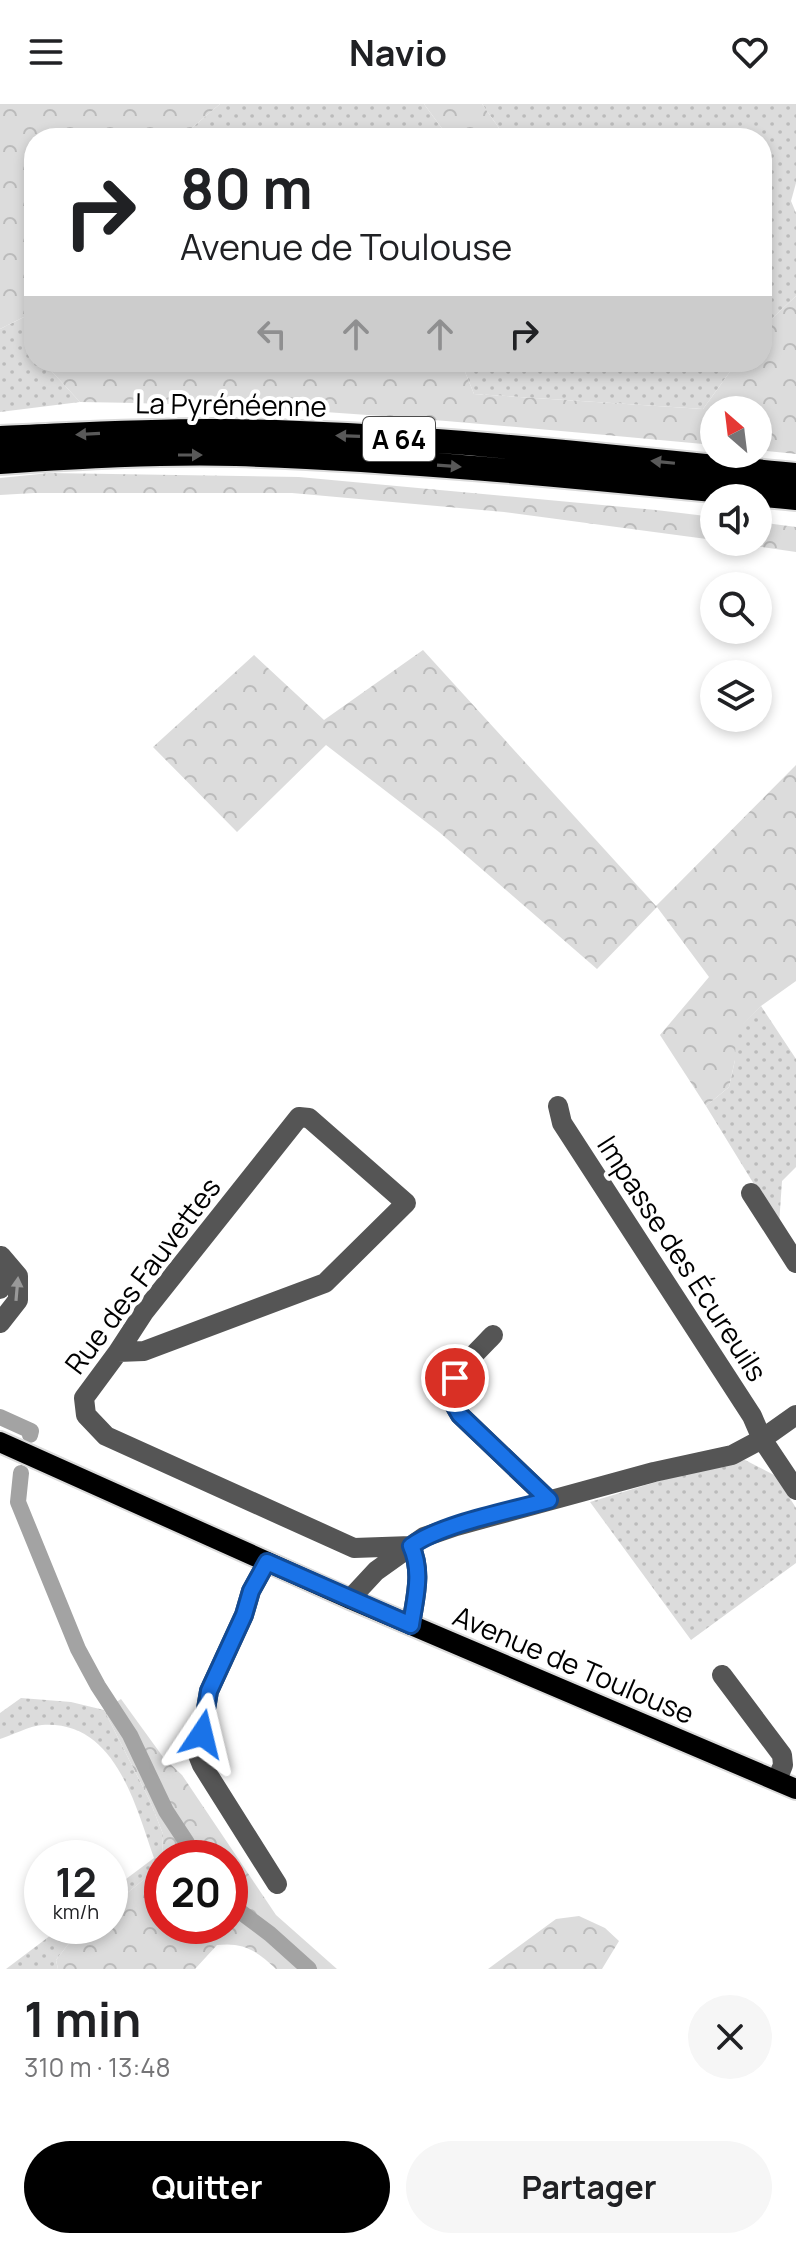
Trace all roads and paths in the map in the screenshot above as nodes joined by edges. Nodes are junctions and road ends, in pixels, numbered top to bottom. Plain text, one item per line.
1 (0, 438) edge
2 (0, 462) edge
3 (796, 475) edge
4 (796, 498) edge
5 (558, 1106) dead end
6 (751, 1193) dead end
7 (796, 1263) edge
8 (0, 1289) edge
9 (0, 1323) edge
10 (493, 1335) dead end
11 (118, 1352) junction
12 (796, 1415) edge
13 (762, 1439) junction
14 (0, 1442) edge
15 (796, 1490) edge
16 (549, 1500) junction
17 (411, 1546) junction
18 (267, 1562) junction
19 (350, 1599) junction
20 (411, 1625) junction
21 (722, 1675) dead end
22 (777, 1780) junction
23 (796, 1789) edge
24 (277, 1884) dead end

3 -> 1 highway, La Pyrénéenne / A 64
2 -> 4 highway, La Pyrénéenne / A 64
5 - 13 street, Impasse des Écureuils
6 - 7 street
9 -> 8 street
10 - 16 street
11 - 11 street, Rue des Fauvettes
11 - 17 street, Rue des Fauvettes
12 - 13 street
13 - 15 street, Impasse des Écureuils
13 - 16 street
14 - 18 main road, Avenue de Toulouse
16 - 17 street
17 - 19 street
17 - 20 street
18 - 19 main road, Avenue de Toulouse
18 - 24 street
19 - 20 main road, Avenue de Toulouse
20 - 22 main road, Avenue de Toulouse
21 - 22 street
22 - 23 main road, Avenue de Toulouse

